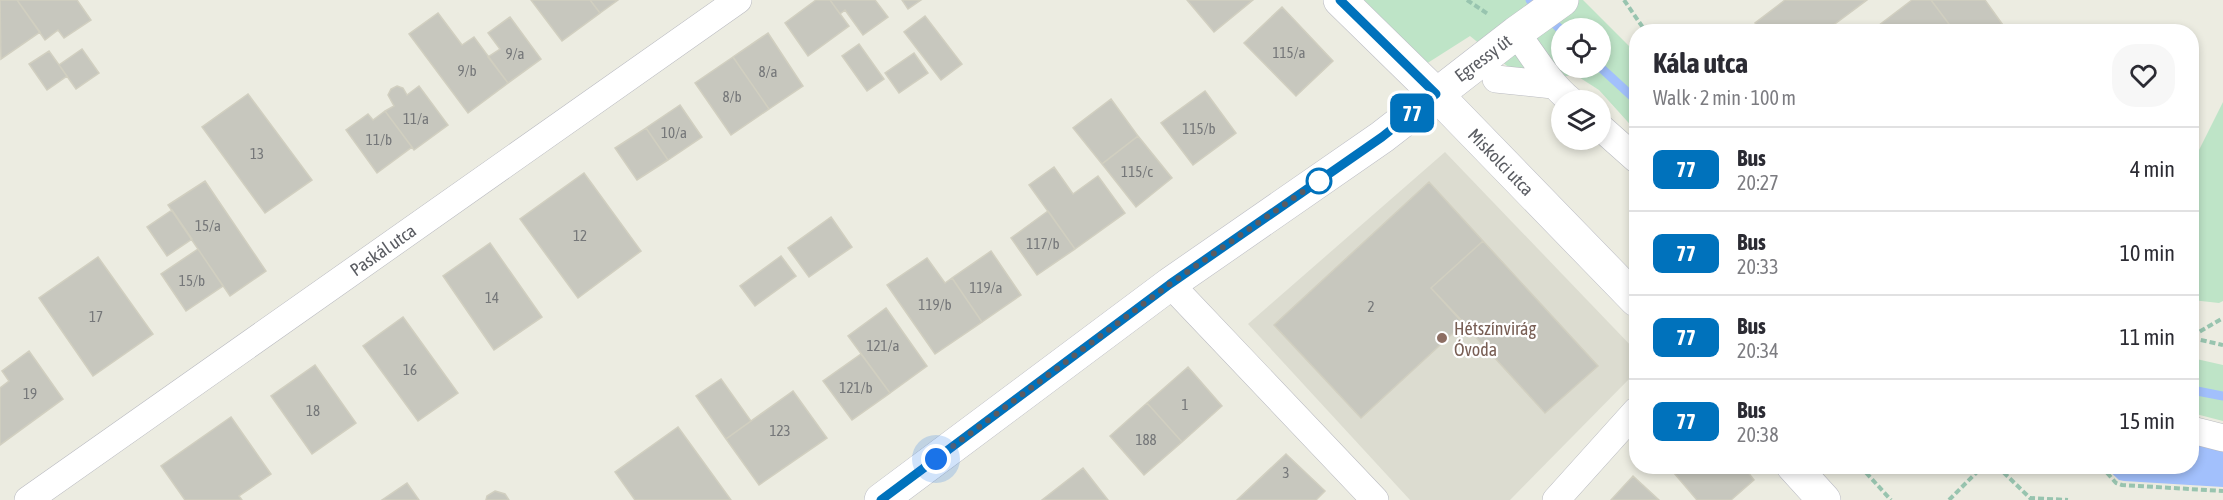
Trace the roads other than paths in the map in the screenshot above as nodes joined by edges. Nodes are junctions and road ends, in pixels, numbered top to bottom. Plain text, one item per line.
1 (738, 0) edge
2 (1340, 0) edge
3 (1562, 0) edge
4 (1519, 31) junction
5 (1496, 79) dead end
6 (1560, 90) edge
7 (1551, 91) edge
8 (1436, 94) junction
9 (1611, 137) edge
10 (1629, 153) edge
11 (1170, 284) junction
12 (1629, 293) edge
13 (1629, 419) edge
14 (2199, 432) edge
15 (2223, 438) edge
16 (1800, 474) edge
17 (28, 500) edge
18 (881, 500) edge
19 (1375, 500) edge
20 (1556, 500) edge
21 (1824, 500) edge

1 - 17 street, Paskál utca
2 - 8 street, Miskolci utca
3 - 4 street, Egressy út
4 - 6 street
4 - 8 street, Egressy út
5 - 7 street
8 - 11 street, Egressy út
8 - 12 street, Miskolci utca
9 - 10 street
11 - 18 street, Egressy út
11 - 19 street
13 - 20 street
14 - 15 street
16 - 21 street

